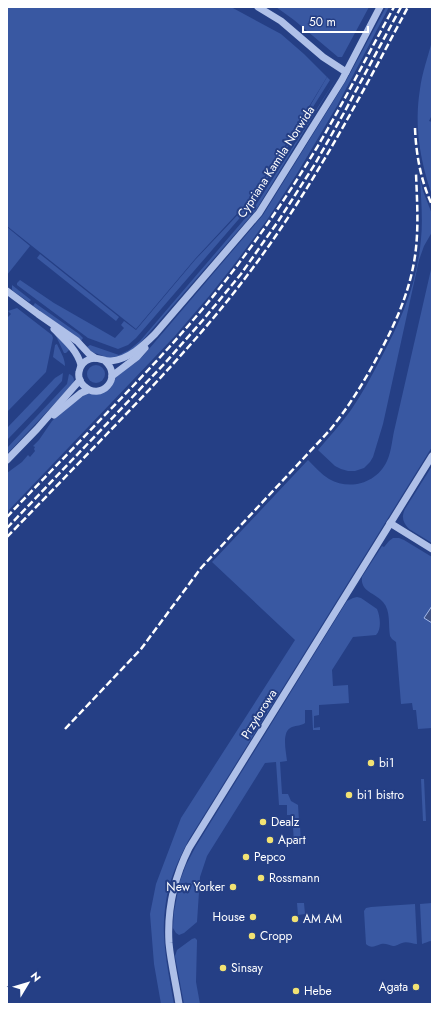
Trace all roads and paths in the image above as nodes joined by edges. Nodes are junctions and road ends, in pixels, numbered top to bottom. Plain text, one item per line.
1 (258, 7) edge
2 (380, 7) edge
3 (346, 72) junction
4 (8, 295) edge
5 (38, 314) junction
6 (155, 334) junction
7 (95, 358) junction
8 (105, 361) junction
9 (81, 365) junction
10 (112, 376) junction
11 (80, 380) junction
12 (88, 390) junction
13 (37, 429) junction
14 (432, 456) edge
15 (7, 460) edge
16 (390, 523) junction
17 (432, 549) edge
18 (179, 1004) edge

1 - 3 street
2 - 3 street, Cypriana Kamila Norwida
3 - 6 street, Cypriana Kamila Norwida
4 - 5 street
5 - 7 street
5 - 9 street
6 - 8 street, Cypriana Kamila Norwida
6 - 10 street, Cypriana Kamila Norwida
7 - 8 street
7 - 9 street
8 - 10 street
9 - 11 street
10 - 12 street
11 - 12 street
11 - 13 street
12 - 13 street
13 - 15 street
14 - 16 street, Przytorowa
16 - 17 street
16 - 18 street, Przytorowa

